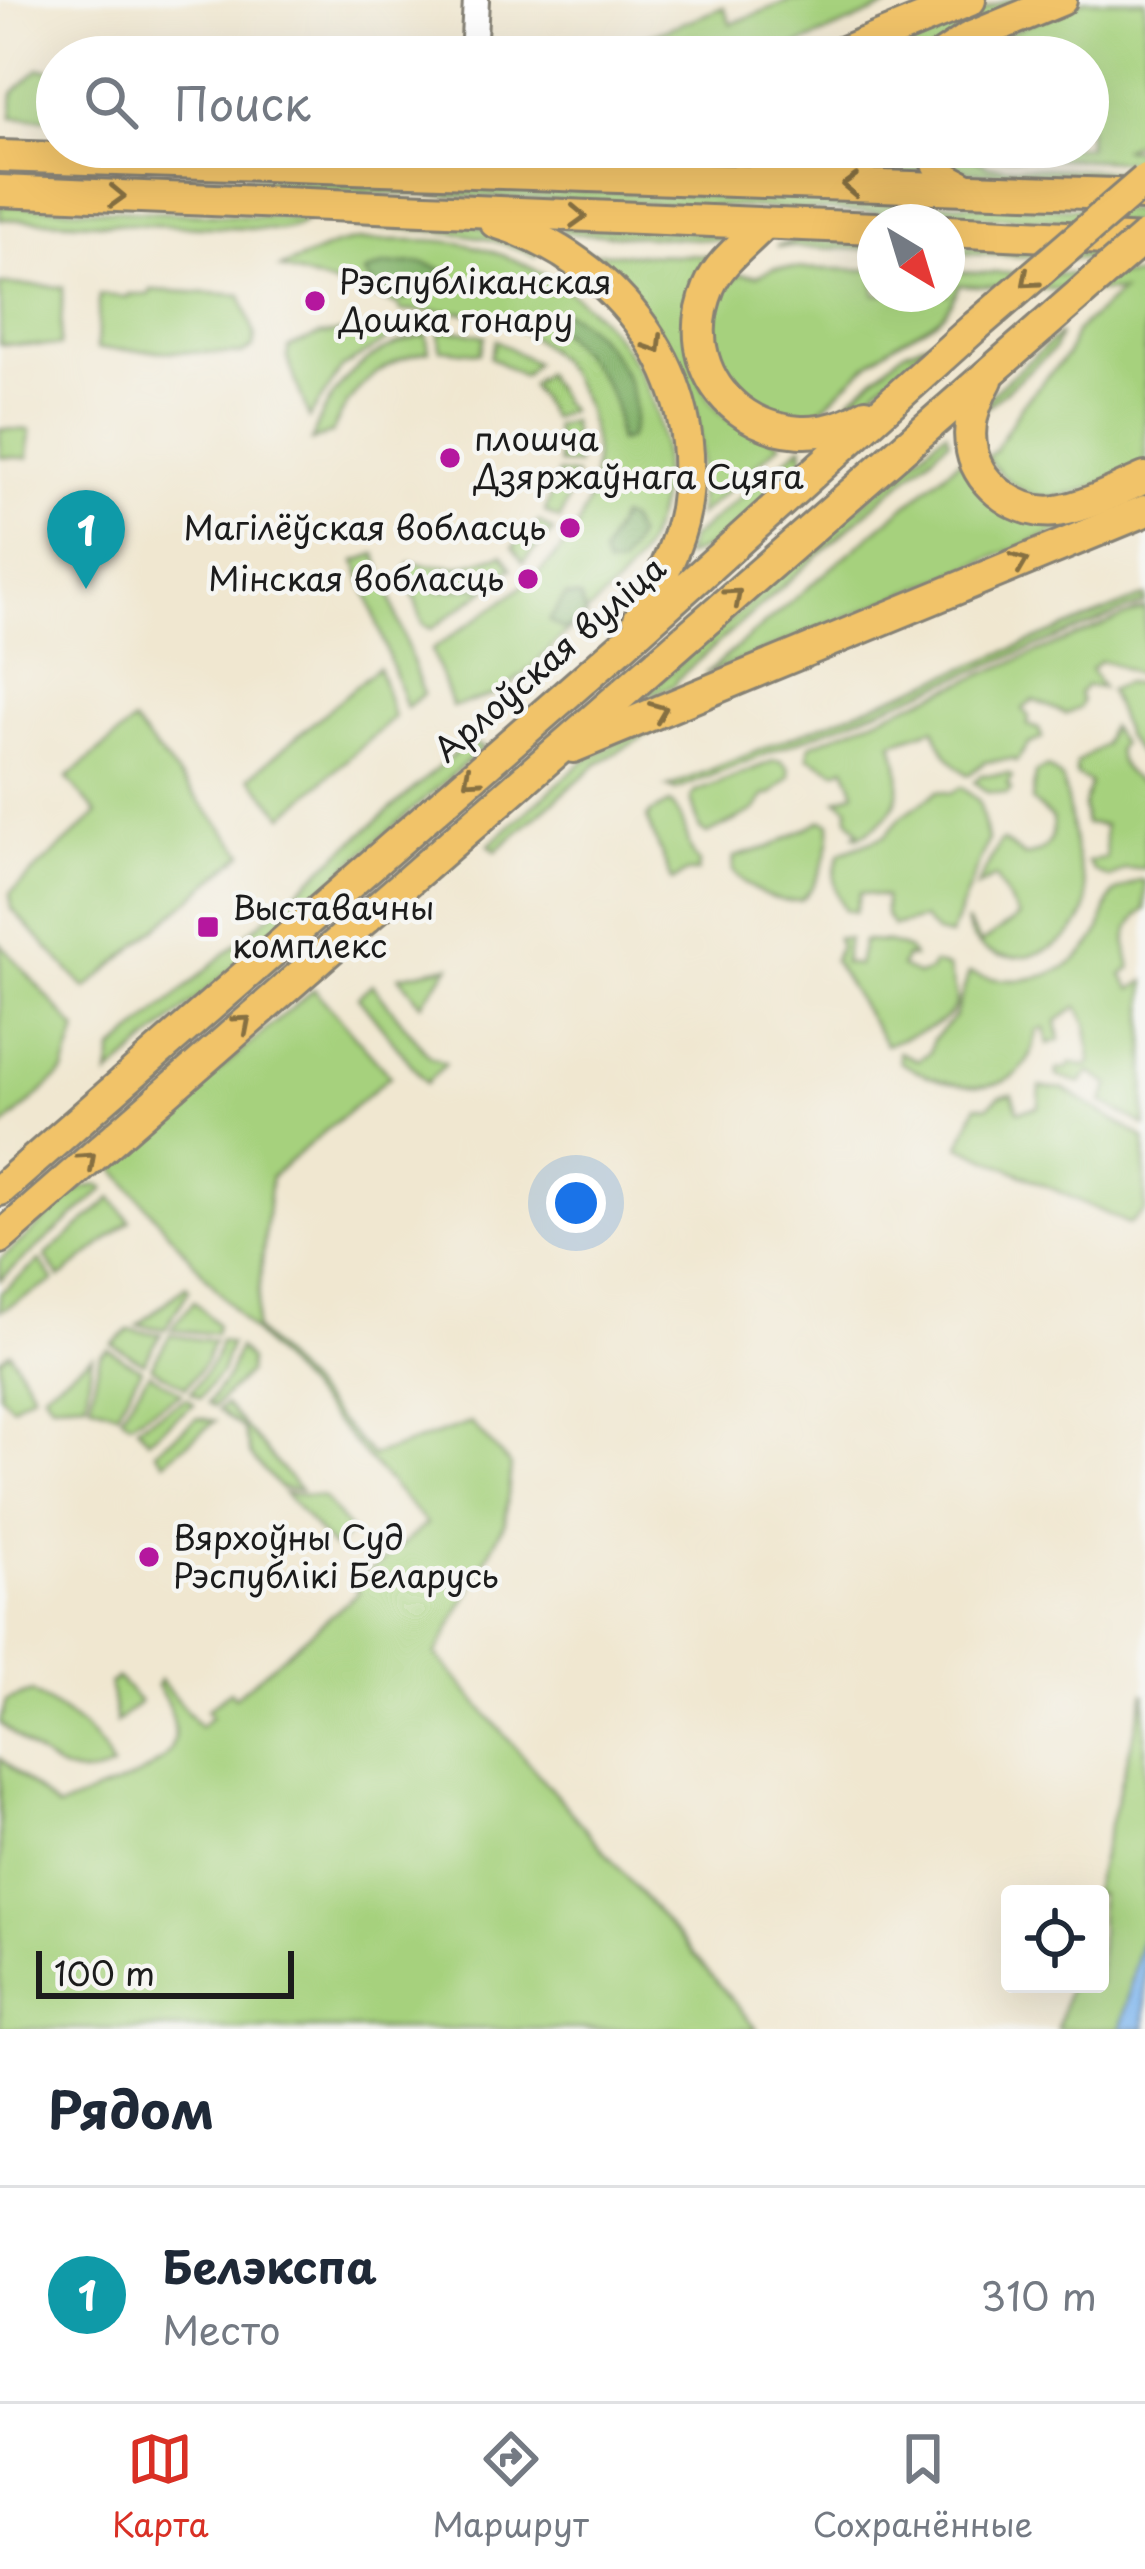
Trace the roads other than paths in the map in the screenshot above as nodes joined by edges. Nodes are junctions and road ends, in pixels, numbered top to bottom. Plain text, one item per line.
1 (476, 0) edge
2 (492, 0) edge
3 (970, 0) edge
4 (1061, 0) edge
5 (474, 36) edge
6 (491, 36) edge
7 (882, 36) edge
8 (974, 36) edge
9 (0, 156) edge
10 (36, 157) edge
11 (323, 168) edge
12 (558, 168) edge
13 (940, 168) edge
14 (538, 176) junction
15 (1145, 180) edge
16 (967, 189) junction
17 (0, 191) edge
18 (1145, 195) edge
19 (460, 211) junction
20 (764, 224) junction
21 (857, 227) edge
22 (965, 232) edge
23 (1145, 239) edge
24 (993, 370) junction
25 (902, 392) junction
26 (1145, 478) edge
27 (1145, 511) edge
28 (624, 644) junction
29 (551, 756) junction
30 (288, 938) junction
31 (311, 964) junction
32 (0, 1190) edge
33 (0, 1238) edge

1 - 5 street
2 - 6 street
3 - 7 main road
4 - 8 main road
9 - 10 main road
11 - 14 main road
12 - 14 main road
13 - 16 main road
16 -> 14 main road
15 -> 25 main road, Арлоўская вуліца, bridge
16 - 18 main road
17 -> 19 main road
19 -> 20 main road
19 -> 28 main road
20 - 21 main road
20 - 25 main road
22 - 23 main road
23 - 24 main road, bridge
24 - 26 main road
29 -> 24 main road
25 - 28 main road, Арлоўская вуліца
29 -> 27 main road
28 -> 30 main road, Арлоўская вуліца
29 - 31 main road
30 - 31 main road
30 - 32 main road, Арлоўская вуліца
33 -> 31 main road

